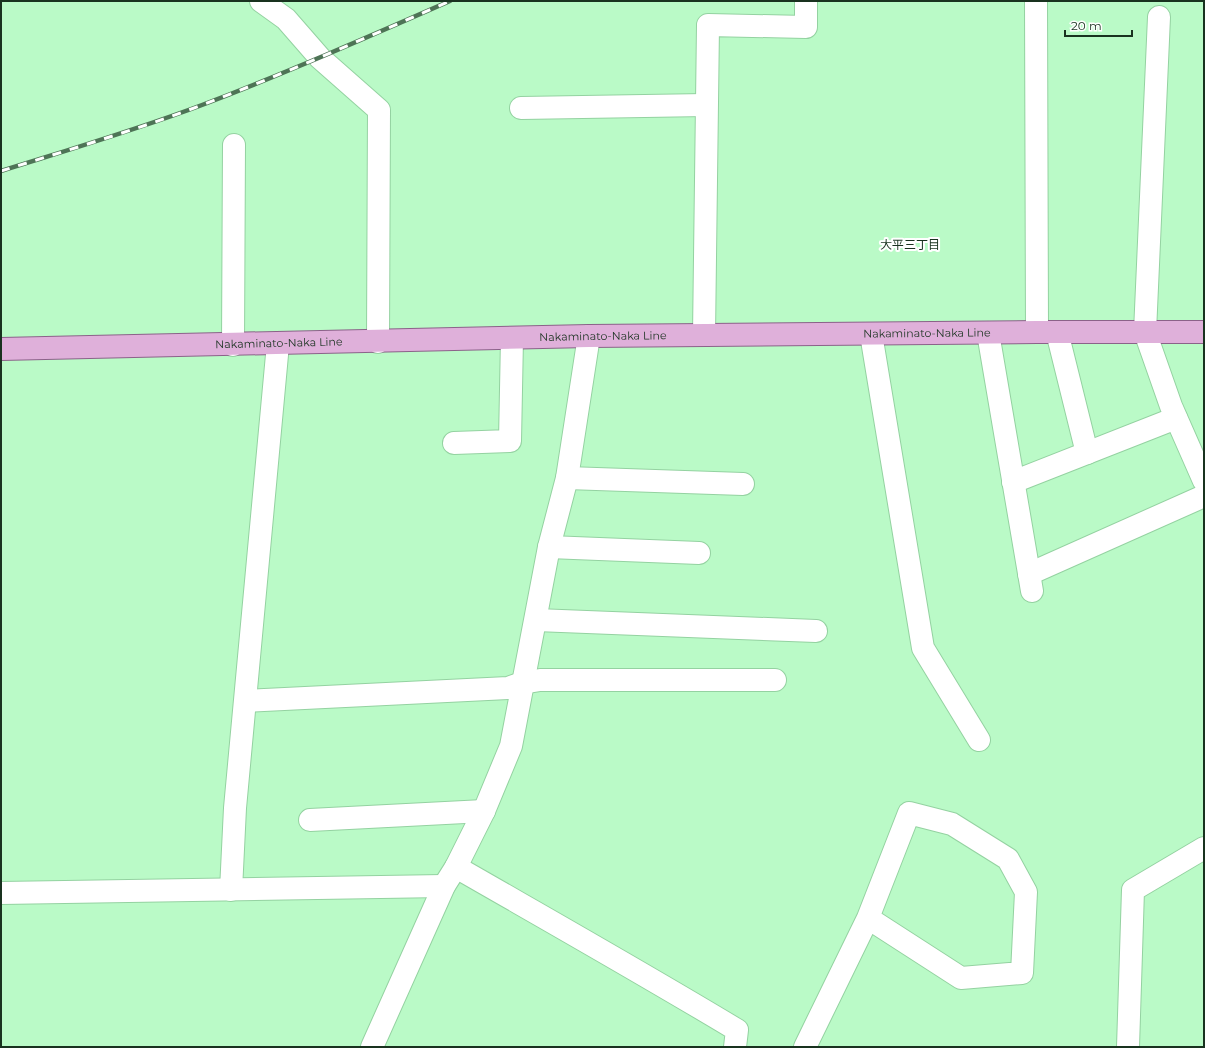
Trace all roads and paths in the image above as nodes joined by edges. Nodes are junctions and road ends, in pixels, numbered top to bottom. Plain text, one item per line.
1 (261, 1) edge
2 (806, 1) edge
3 (1036, 1) edge
4 (1159, 17) dead end
5 (706, 105) junction
6 (521, 108) dead end
7 (234, 145) dead end
8 (1047, 332) junction
9 (1145, 332) junction
10 (1204, 332) edge
11 (988, 333) junction
12 (871, 334) junction
13 (704, 335) junction
14 (589, 336) junction
15 (512, 338) junction
16 (378, 342) junction
17 (233, 344) junction
18 (278, 344) junction
19 (1, 349) edge
20 (1176, 418) junction
21 (454, 443) dead end
22 (1087, 453) junction
23 (567, 478) junction
24 (1204, 481) edge
25 (1013, 482) junction
26 (743, 484) dead end
27 (1204, 496) edge
28 (549, 547) junction
29 (699, 553) dead end
30 (536, 620) junction
31 (816, 631) dead end
32 (775, 680) dead end
33 (522, 683) junction
34 (246, 701) junction
35 (979, 740) dead end
36 (484, 812) junction
37 (310, 820) dead end
38 (1204, 848) edge
39 (456, 867) junction
40 (444, 886) junction
41 (231, 890) junction
42 (1, 893) edge
43 (868, 918) junction
44 (372, 1047) edge
45 (735, 1047) edge
46 (805, 1047) edge
47 (1128, 1047) edge

1 - 16 street
2 - 5 street
3 - 8 street
4 - 9 street
5 - 6 street
5 - 13 street
7 - 17 street
8 - 9 main road, Nakaminato-Naka Line
8 - 11 main road, Nakaminato-Naka Line
8 - 22 street
9 - 10 main road, Nakaminato-Naka Line
9 - 20 street
11 - 12 main road, Nakaminato-Naka Line
11 - 25 street
12 - 13 main road, Nakaminato-Naka Line
12 - 35 street
13 - 14 main road, Nakaminato-Naka Line
14 - 15 main road, Nakaminato-Naka Line
14 - 23 street
15 - 16 main road, Nakaminato-Naka Line
15 - 21 street
16 - 18 main road, Nakaminato-Naka Line
17 - 18 main road, Nakaminato-Naka Line
17 - 19 main road, Nakaminato-Naka Line
18 - 34 street
20 - 22 street
20 - 24 street
22 - 25 street
23 - 26 street
23 - 28 street
25 - 27 street
28 - 29 street
28 - 30 street
30 - 31 street
30 - 33 street
32 - 33 street
33 - 34 street
33 - 36 street
34 - 41 street
36 - 37 street
36 - 39 street
38 - 47 street
39 - 40 street
39 - 45 street
40 - 41 street
40 - 44 street
41 - 42 street
43 - 43 street
43 - 46 street

